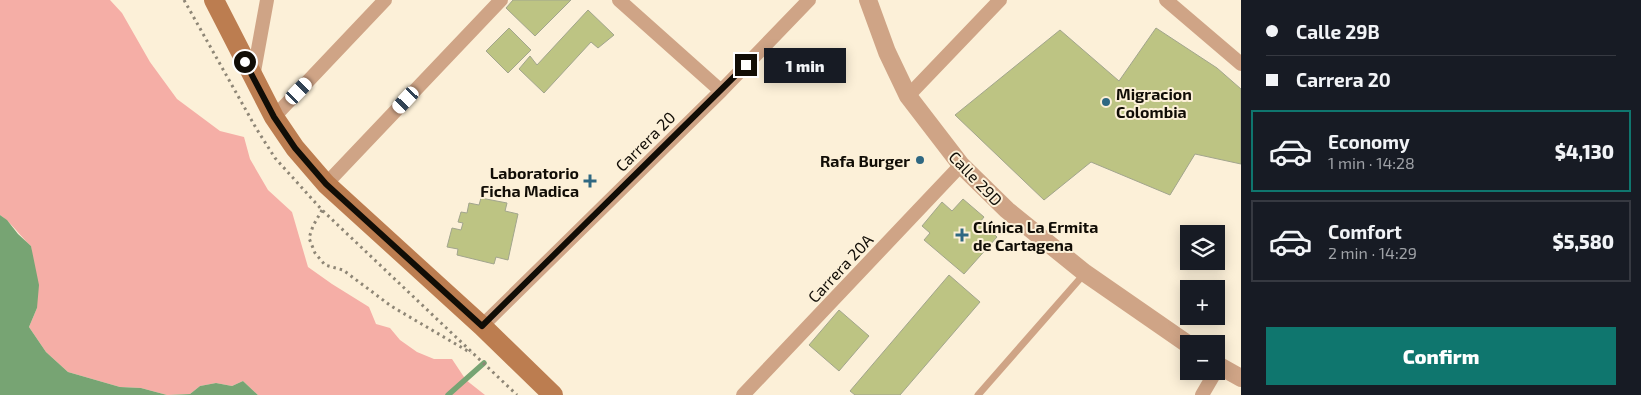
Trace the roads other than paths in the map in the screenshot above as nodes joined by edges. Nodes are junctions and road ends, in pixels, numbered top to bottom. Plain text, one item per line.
1 (214, 0) edge
2 (267, 0) edge
3 (386, 0) edge
4 (501, 0) edge
5 (620, 0) edge
6 (808, 0) edge
7 (868, 0) edge
8 (1000, 0) edge
9 (1166, 0) edge
10 (1241, 64) edge
11 (253, 77) junction
12 (721, 91) junction
13 (908, 96) junction
14 (274, 117) junction
15 (961, 165) junction
16 (326, 184) junction
17 (1085, 273) junction
18 (482, 326) junction
19 (1180, 339) edge
20 (1225, 371) edge
21 (1241, 378) edge
22 (1210, 380) edge
23 (553, 395) edge
24 (744, 395) edge
25 (978, 395) edge
26 (1202, 395) edge

1 - 11 main road
2 - 11 street
3 - 14 street
4 - 16 street
5 - 12 street
6 - 12 street, Carrera 20
7 - 13 street, Calle 29D
8 - 13 street
9 - 10 street
11 - 14 main road
12 - 18 street, Carrera 20
13 - 15 street, Calle 29D
14 - 16 main road
15 - 17 street, Calle 29D
15 - 24 street, Carrera 20A
16 - 18 main road
17 - 19 street, Calle 29D
17 - 25 lane
18 - 23 main road
20 - 21 street
22 - 26 street

